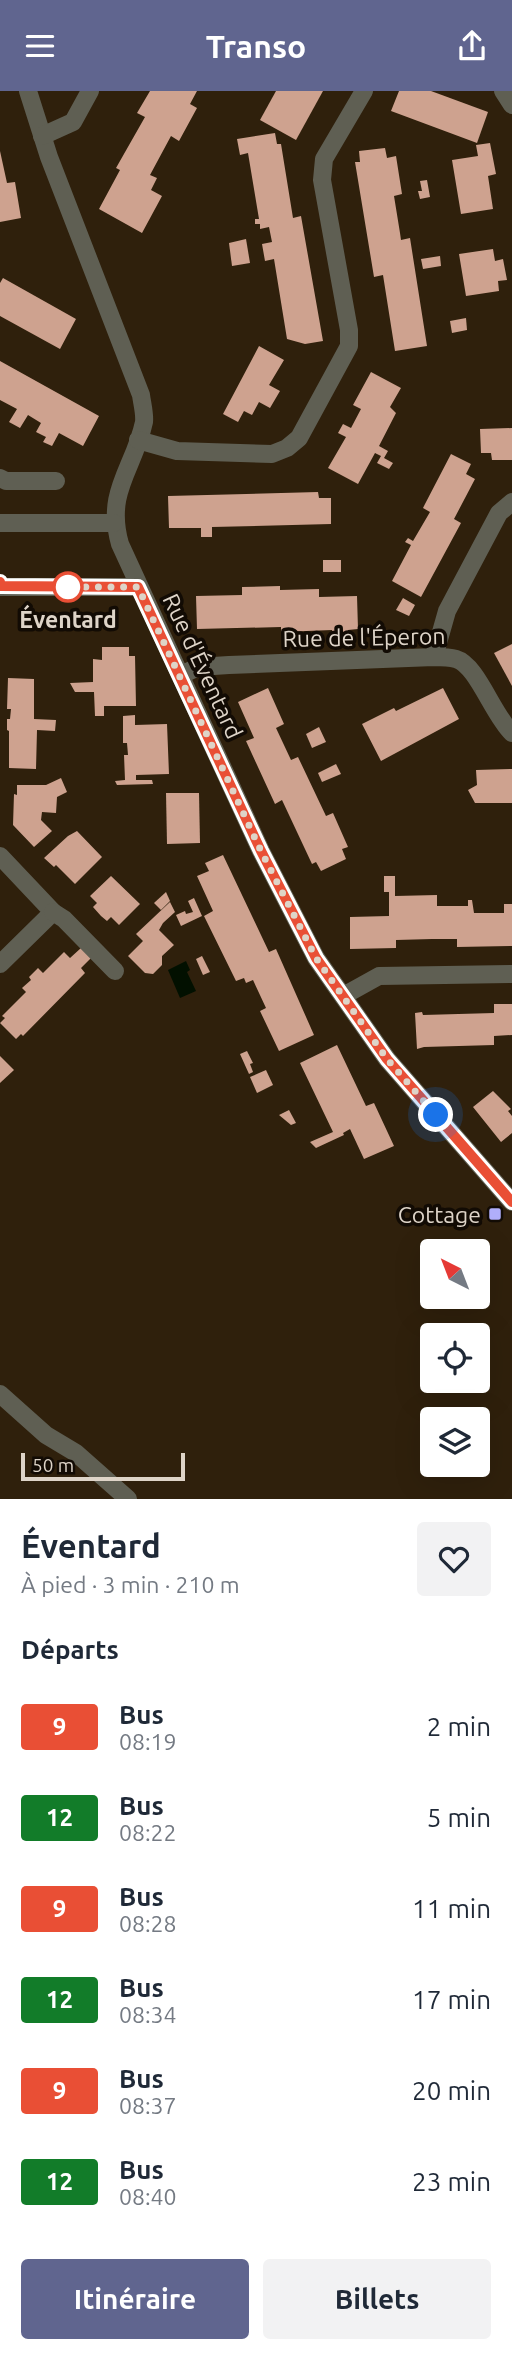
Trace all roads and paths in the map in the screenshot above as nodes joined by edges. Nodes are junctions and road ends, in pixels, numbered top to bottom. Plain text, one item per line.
1 (28, 91) edge
2 (90, 91) edge
3 (364, 91) edge
4 (502, 91) edge
5 (512, 105) edge
6 (42, 136) junction
7 (138, 440) junction
8 (0, 478) edge
9 (56, 481) dead end
10 (512, 502) edge
11 (0, 523) edge
12 (114, 523) junction
13 (0, 581) edge
14 (0, 587) edge
15 (138, 587) junction
16 (434, 657) junction
17 (181, 675) junction
18 (512, 733) edge
19 (0, 856) edge
20 (53, 912) junction
21 (0, 964) edge
22 (116, 971) dead end
23 (512, 974) edge
24 (343, 996) junction
25 (511, 1200) edge
26 (0, 1394) edge
27 (128, 1499) edge

1 - 6 street, Rue d'Éventard
2 - 6 street
3 - 7 street
4 - 5 street
6 - 7 street, Rue d'Éventard
7 - 12 street, Rue d'Éventard
8 - 9 street
10 - 16 street
11 - 12 street
12 - 15 street, Rue d'Éventard
13 - 14 street
14 - 15 street
15 - 17 street, Rue d'Éventard
16 - 17 street, Rue de l'Éperon
16 - 18 street, Rue de l'Éperon
17 - 24 street, Rue d'Éventard
19 - 20 street
20 - 21 street
20 - 22 street
23 - 24 street
24 - 25 street, Rue d'Éventard
26 - 27 street

